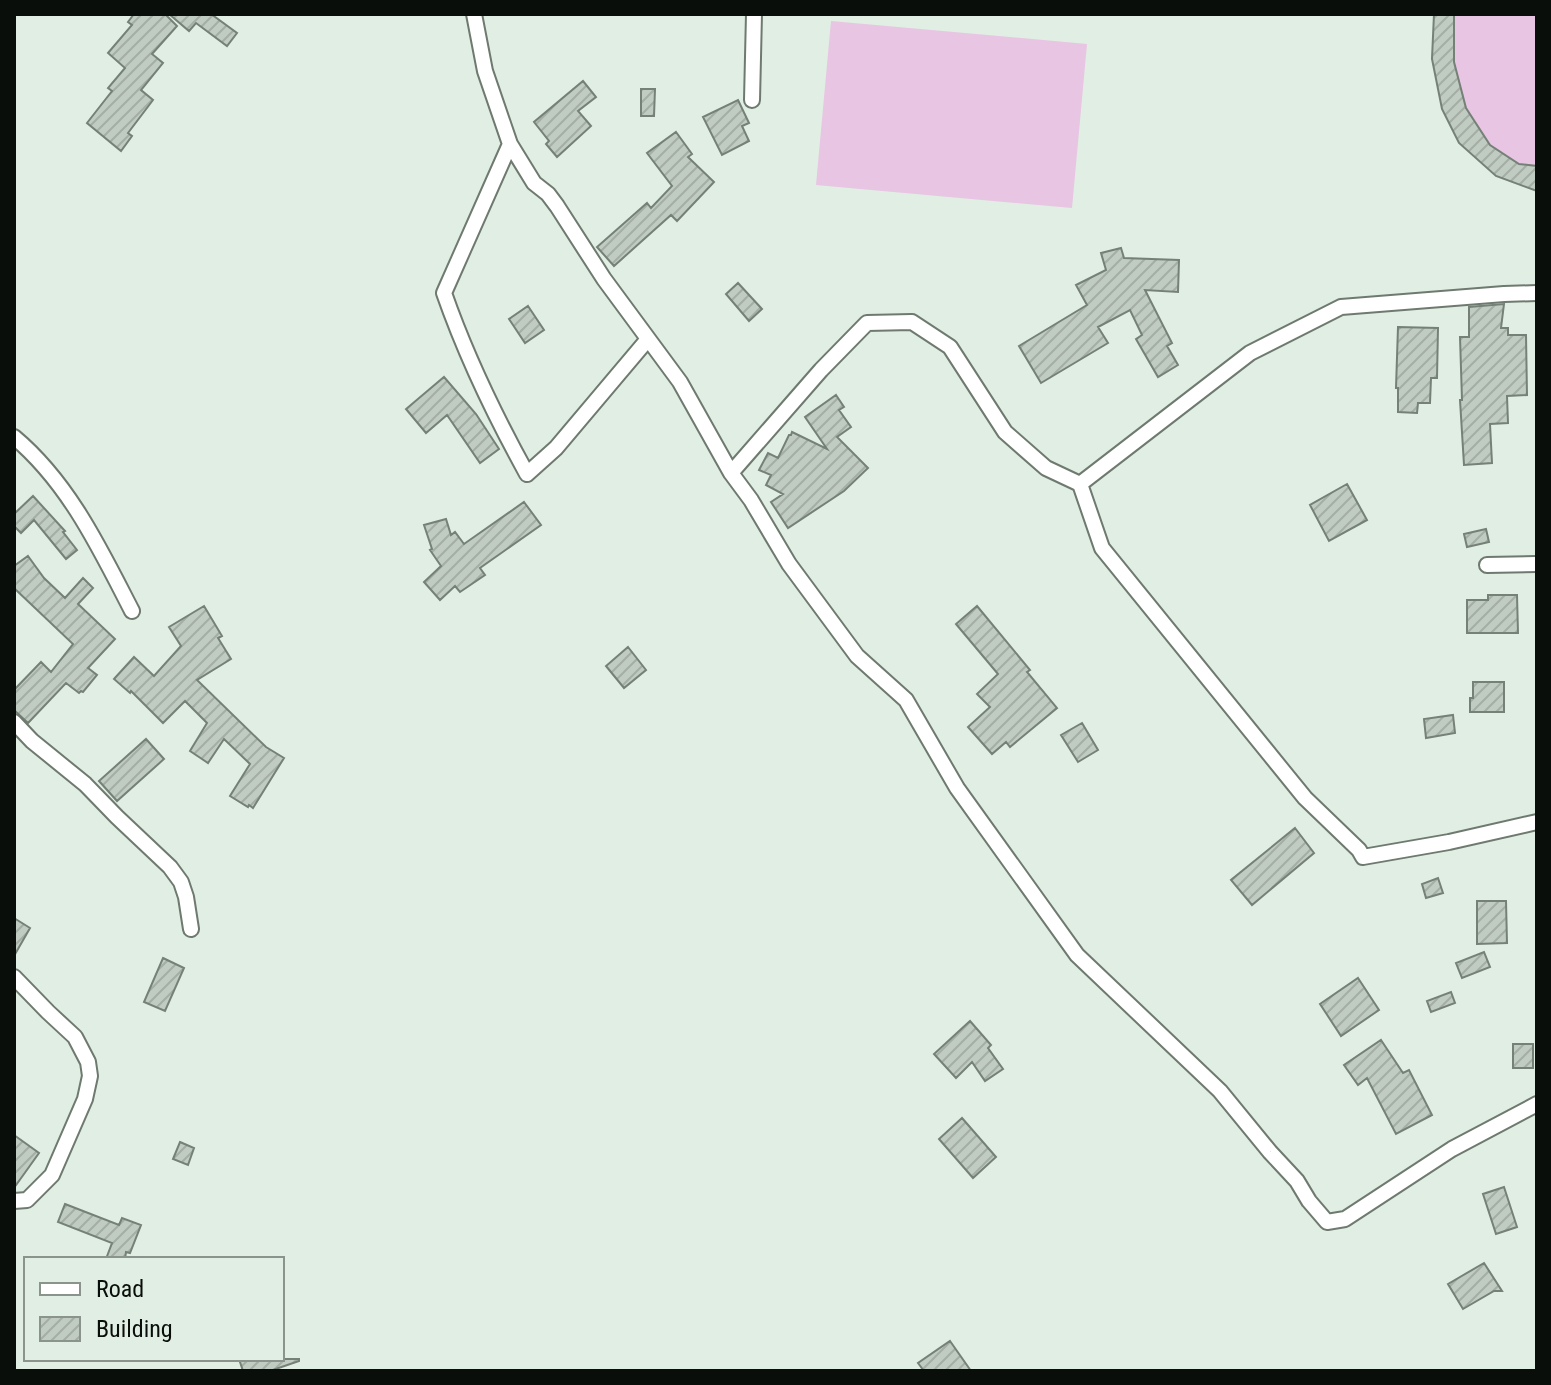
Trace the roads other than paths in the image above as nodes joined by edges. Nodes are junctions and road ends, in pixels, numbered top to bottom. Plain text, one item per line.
1 (474, 14) edge
2 (754, 14) edge
3 (752, 100) dead end
4 (510, 144) junction
5 (1537, 293) edge
6 (648, 339) junction
7 (14, 437) edge
8 (731, 473) junction
9 (1080, 484) junction
10 (1537, 564) edge
11 (1487, 565) dead end
12 (132, 611) dead end
13 (14, 722) edge
14 (1537, 822) edge
15 (191, 929) dead end
16 (14, 977) edge
17 (1537, 1104) edge
18 (14, 1201) edge

1 - 4 street
2 - 3 street
4 - 6 street
4 - 6 street
5 - 9 street
6 - 8 street
7 - 12 street
8 - 9 street
8 - 17 street
9 - 14 street
10 - 11 street
13 - 15 street
16 - 18 street

